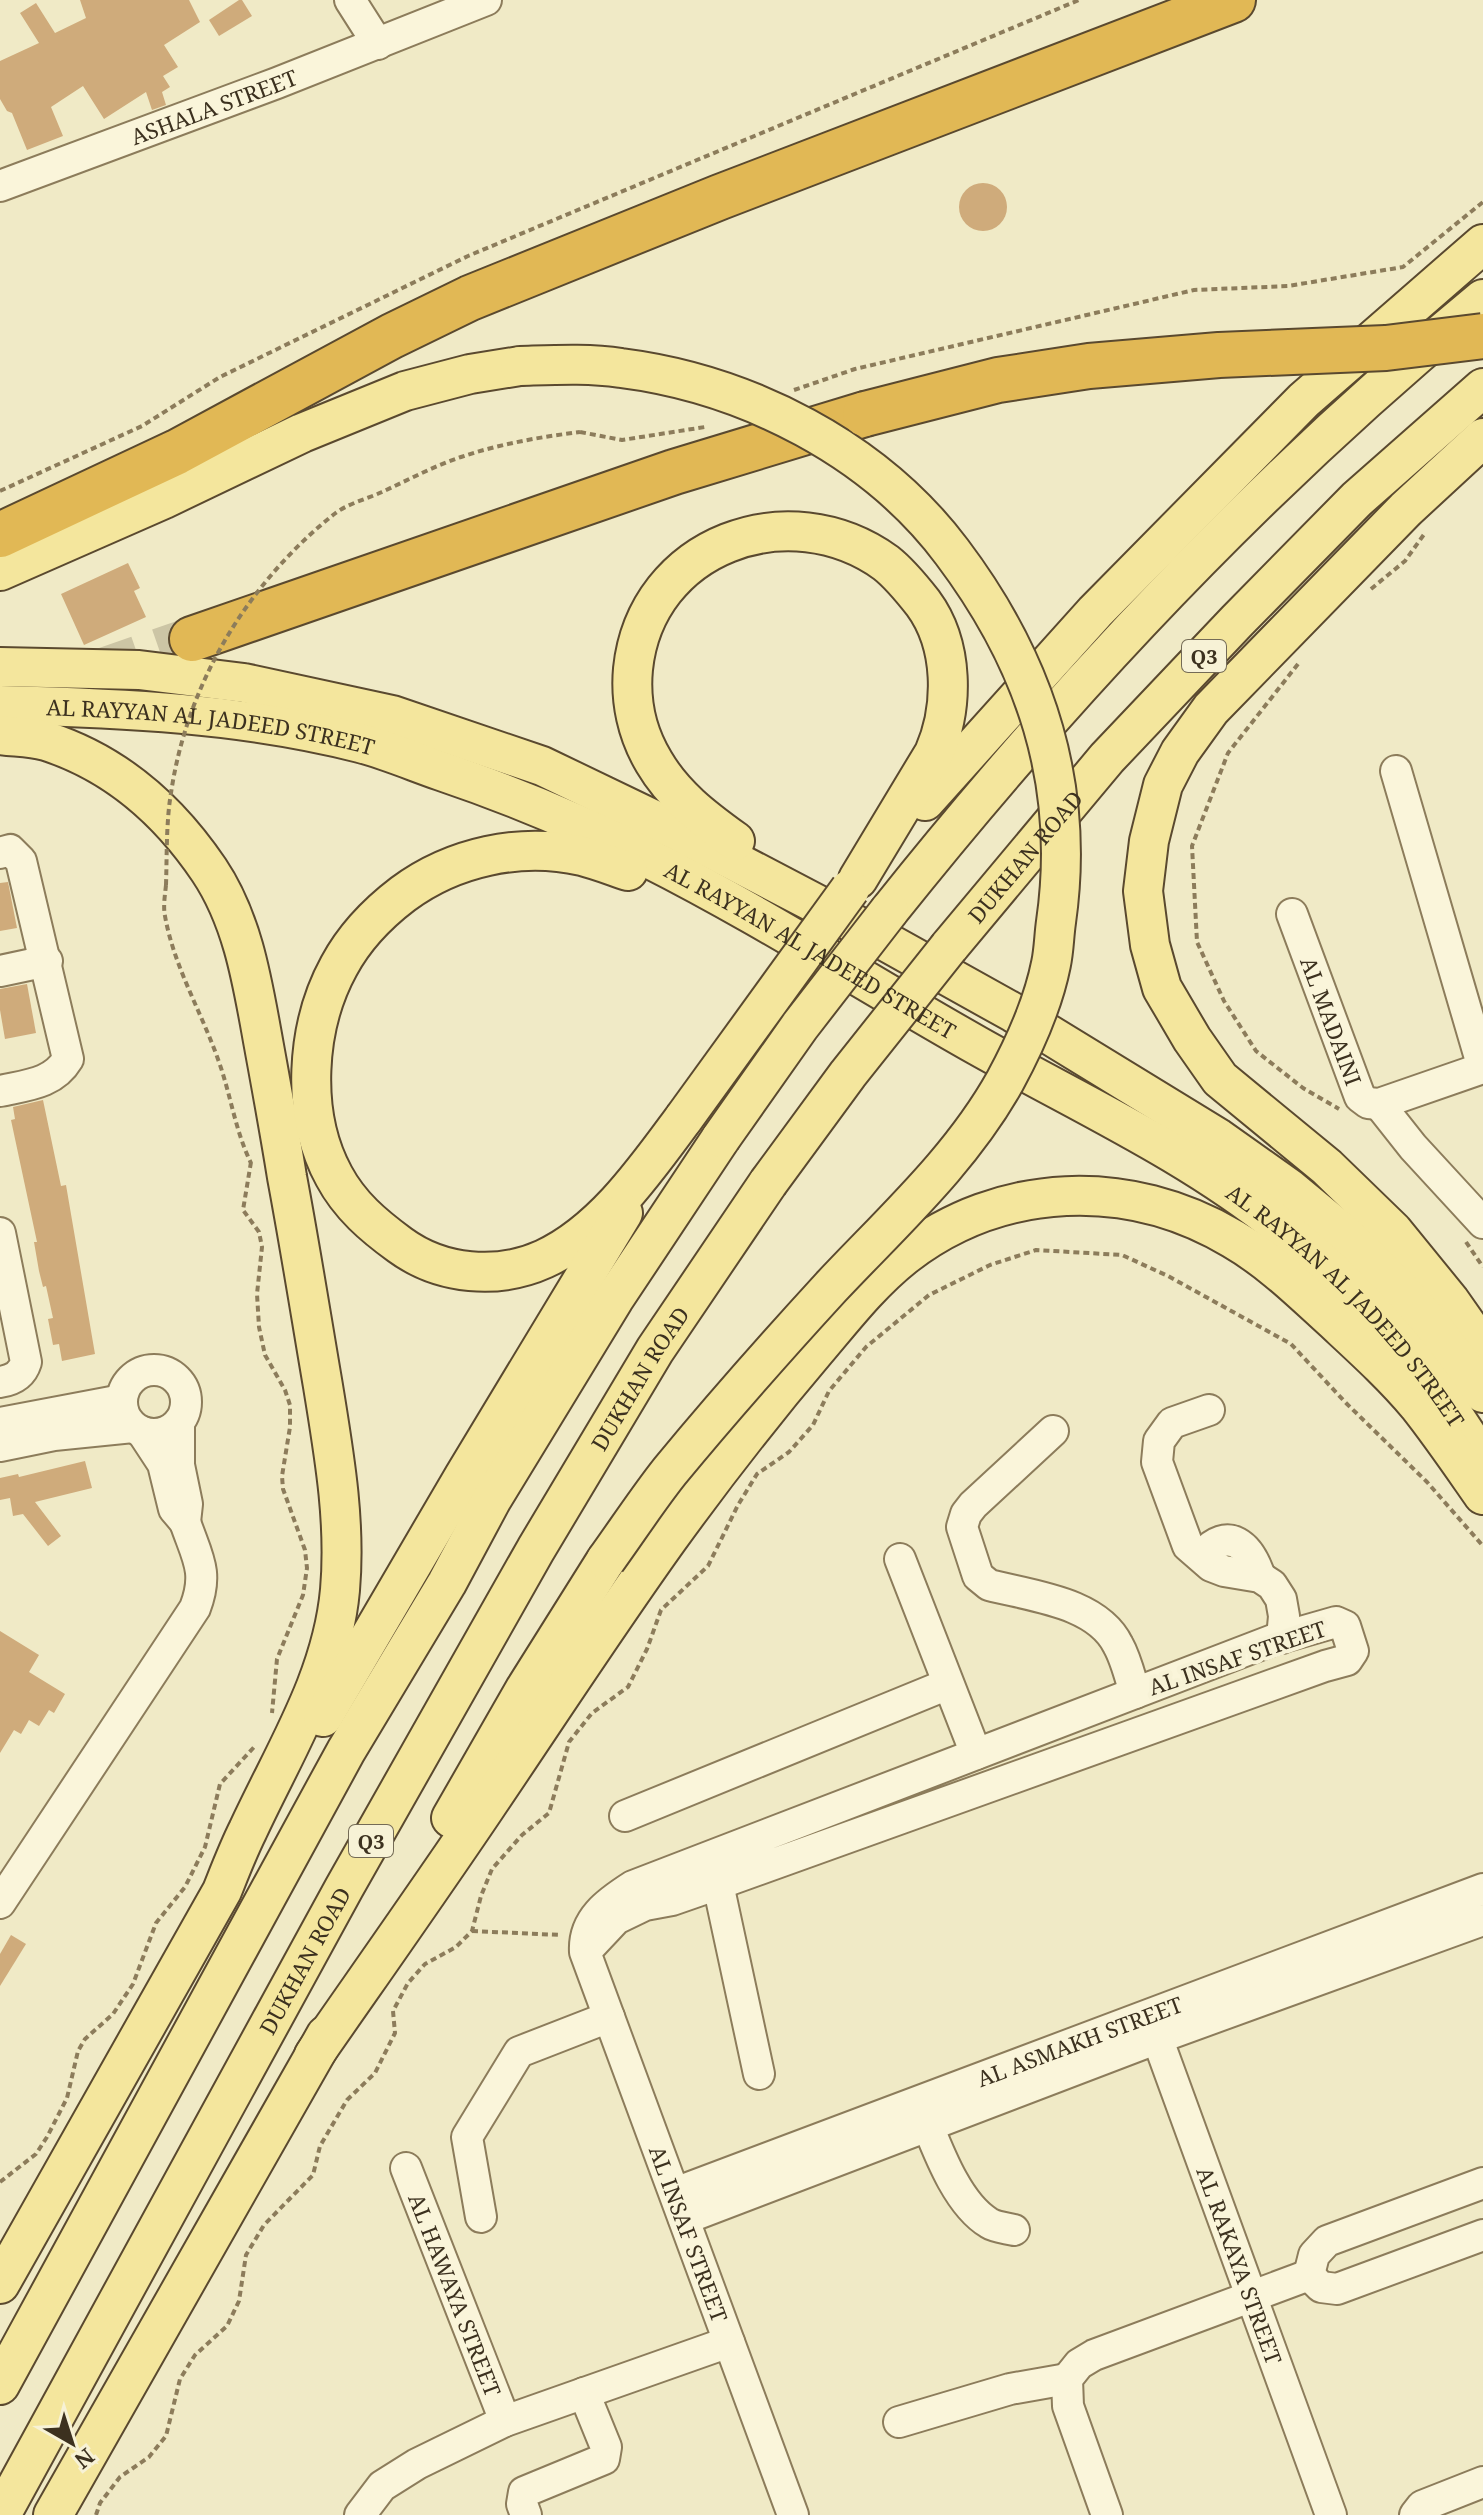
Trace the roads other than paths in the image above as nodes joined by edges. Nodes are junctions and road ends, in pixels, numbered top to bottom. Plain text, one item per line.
1 (350, 0) edge
2 (486, 0) edge
3 (1233, 0) edge
4 (378, 44) junction
5 (0, 186) edge
6 (1483, 244) edge
7 (1483, 299) edge
8 (1483, 336) edge
9 (1483, 388) edge
10 (1483, 438) edge
11 (0, 535) edge
12 (0, 571) edge
13 (192, 639) tunnel mouth
14 (0, 667) edge
15 (0, 705) edge
16 (0, 735) edge
17 (1396, 771) dead end
18 (0, 853) edge
19 (852, 896) junction
20 (1292, 914) dead end
21 (797, 940) junction
22 (47, 961) junction
23 (0, 971) edge
24 (1483, 1068) edge
25 (0, 1091) edge
26 (1365, 1110) junction
27 (661, 1149) junction
28 (1473, 1230) edge
29 (0, 1233) edge
30 (1483, 1348) edge
31 (0, 1382) edge
32 (1483, 1393) edge
33 (1209, 1410) dead end
34 (132, 1420) junction
35 (0, 1423) edge
36 (179, 1423) junction
37 (1053, 1431) dead end
38 (0, 1446) edge
39 (1483, 1462) edge
40 (1483, 1495) edge
41 (185, 1522) junction
42 (900, 1559) dead end
43 (1282, 1638) junction
44 (948, 1684) junction
45 (1135, 1693) junction
46 (976, 1754) junction
47 (625, 1816) dead end
48 (718, 1884) junction
49 (1483, 1889) edge
50 (222, 1891) junction
51 (0, 1903) edge
52 (1483, 1920) edge
53 (585, 1944) junction
54 (609, 2017) junction
55 (1154, 2027) junction
56 (314, 2055) junction
57 (759, 2074) dead end
58 (928, 2126) junction
59 (406, 2168) dead end
60 (1483, 2183) edge
61 (679, 2206) junction
62 (481, 2217) dead end
63 (1014, 2230) dead end
64 (1483, 2235) edge
65 (1309, 2275) junction
66 (0, 2284) edge
67 (1251, 2297) junction
68 (729, 2342) junction
69 (1067, 2379) junction
70 (0, 2385) edge
71 (584, 2393) junction
72 (505, 2421) junction
73 (899, 2422) dead end
74 (1483, 2482) edge
75 (1, 2515) edge
76 (53, 2515) edge
77 (360, 2515) edge
78 (526, 2515) edge
79 (793, 2515) edge
80 (1107, 2515) edge
81 (1331, 2515) edge
82 (1415, 2515) edge

1 - 4 street
2 - 4 street, ASHALA STREET
3 - 11 highway
4 - 5 street, ASHALA STREET
6 - 19 main road
7 - 70 main road, bridge
8 - 13 highway, bridge
9 - 75 main road, DUKHAN ROAD / Q3, bridge
10 - 30 main road
12 - 56 main road, bridge
14 - 19 main road, AL RAYYAN AL JADEED STREET
15 - 21 main road, AL RAYYAN AL JADEED STREET
16 - 50 main road
17 - 24 street
18 - 22 street
19 - 19 main road
19 - 27 main road, bridge
19 - 32 main road, AL RAYYAN AL JADEED STREET
20 - 26 street, AL MADAINI
21 - 27 main road
21 - 39 main road, AL RAYYAN AL JADEED STREET
22 - 23 street
22 - 25 street
24 - 26 street, AL MADAINI
26 - 28 street
27 - 50 main road
29 - 31 street
33 - 43 street
34 - 35 street
34 - 36 street
34 - 36 street
34 - 38 street
34 - 41 street
36 - 41 street
37 - 45 street
40 - 56 main road
41 - 51 street
42 - 44 street
43 - 45 street, AL INSAF STREET
43 - 48 street, AL INSAF STREET
44 - 46 street
44 - 47 street
45 - 46 street, AL INSAF STREET
46 - 53 street, AL INSAF STREET
48 - 53 street, AL INSAF STREET
48 - 57 street
49 - 55 street, AL ASMAKH STREET
50 - 66 main road
52 - 55 street, AL ASMAKH STREET
53 - 54 street, AL INSAF STREET
54 - 61 street, AL INSAF STREET
54 - 62 street
55 - 58 street, AL ASMAKH STREET
55 - 61 street, AL ASMAKH STREET
55 - 67 street, AL RAKAYA STREET
56 - 76 main road
58 - 61 street, AL ASMAKH STREET
58 - 63 street
59 - 72 street, AL HAWAYA STREET
60 - 65 street
61 - 68 street, AL INSAF STREET
64 - 65 street
65 - 67 street
67 - 69 street
67 - 81 street, AL RAKAYA STREET
68 - 71 street, AL HAWAYA STREET
68 - 79 street, AL INSAF STREET
69 - 73 street
69 - 80 street
71 - 72 street, AL HAWAYA STREET
71 - 78 street
72 - 77 street, AL HAWAYA STREET
74 - 82 street

